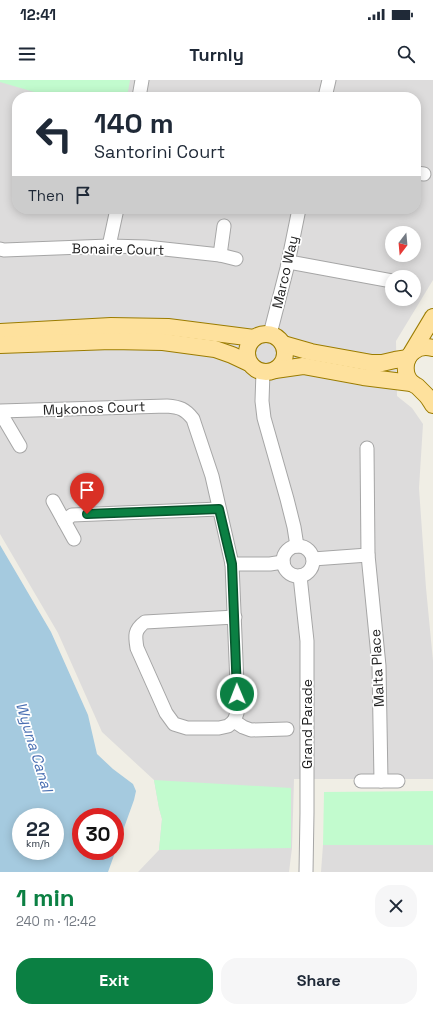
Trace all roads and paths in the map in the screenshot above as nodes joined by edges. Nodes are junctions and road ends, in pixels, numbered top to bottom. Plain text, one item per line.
1 (142, 80) edge
2 (329, 80) edge
3 (140, 92) edge
4 (326, 92) edge
5 (115, 214) edge
6 (298, 214) edge
7 (224, 226) dead end
8 (108, 246) junction
9 (0, 248) edge
10 (220, 255) junction
11 (236, 259) dead end
12 (289, 262) junction
13 (385, 280) edge
14 (433, 317) edge
15 (0, 332) edge
16 (270, 334) junction
17 (254, 338) junction
18 (283, 344) junction
19 (0, 345) edge
20 (433, 348) edge
21 (410, 355) junction
22 (249, 362) junction
23 (269, 371) junction
24 (421, 386) edge
25 (433, 405) edge
26 (0, 412) edge
27 (20, 446) dead end
28 (367, 448) dead end
29 (53, 501) dead end
30 (219, 509) junction
31 (64, 521) junction
32 (74, 539) dead end
33 (297, 546) junction
34 (368, 555) junction
35 (313, 559) junction
36 (283, 562) junction
37 (232, 564) junction
38 (300, 576) junction
39 (235, 617) junction
40 (234, 721) junction
41 (287, 729) dead end
42 (361, 781) dead end
43 (381, 781) junction
44 (398, 781) dead end
45 (306, 872) edge

1 - 3 street
2 - 4 street
5 - 8 street
6 - 12 street, Marco Way
7 - 10 street
8 - 9 street, Bonaire Court
8 - 10 street, Bonaire Court
10 - 11 street, Bonaire Court
12 - 13 street
12 - 16 street, Marco Way
14 - 21 main road
15 - 17 main road
16 - 17 main road
16 - 18 main road
17 - 22 main road
18 - 21 main road
18 - 23 main road
19 - 22 main road
20 - 21 main road
21 - 24 main road
22 - 23 main road
23 - 24 main road
23 - 33 street
24 - 25 main road
26 - 27 street
26 - 30 street, Mykonos Court
28 - 34 street, Malta Place
29 - 31 street
30 - 31 street
30 - 37 street
31 - 32 street
33 - 35 street
33 - 36 street
34 - 35 street
34 - 43 street, Malta Place
35 - 38 street
36 - 37 street
36 - 38 street
37 - 39 street
38 - 45 street, Grand Parade
39 - 40 street
39 - 40 street
40 - 41 street
42 - 43 street
43 - 44 street

